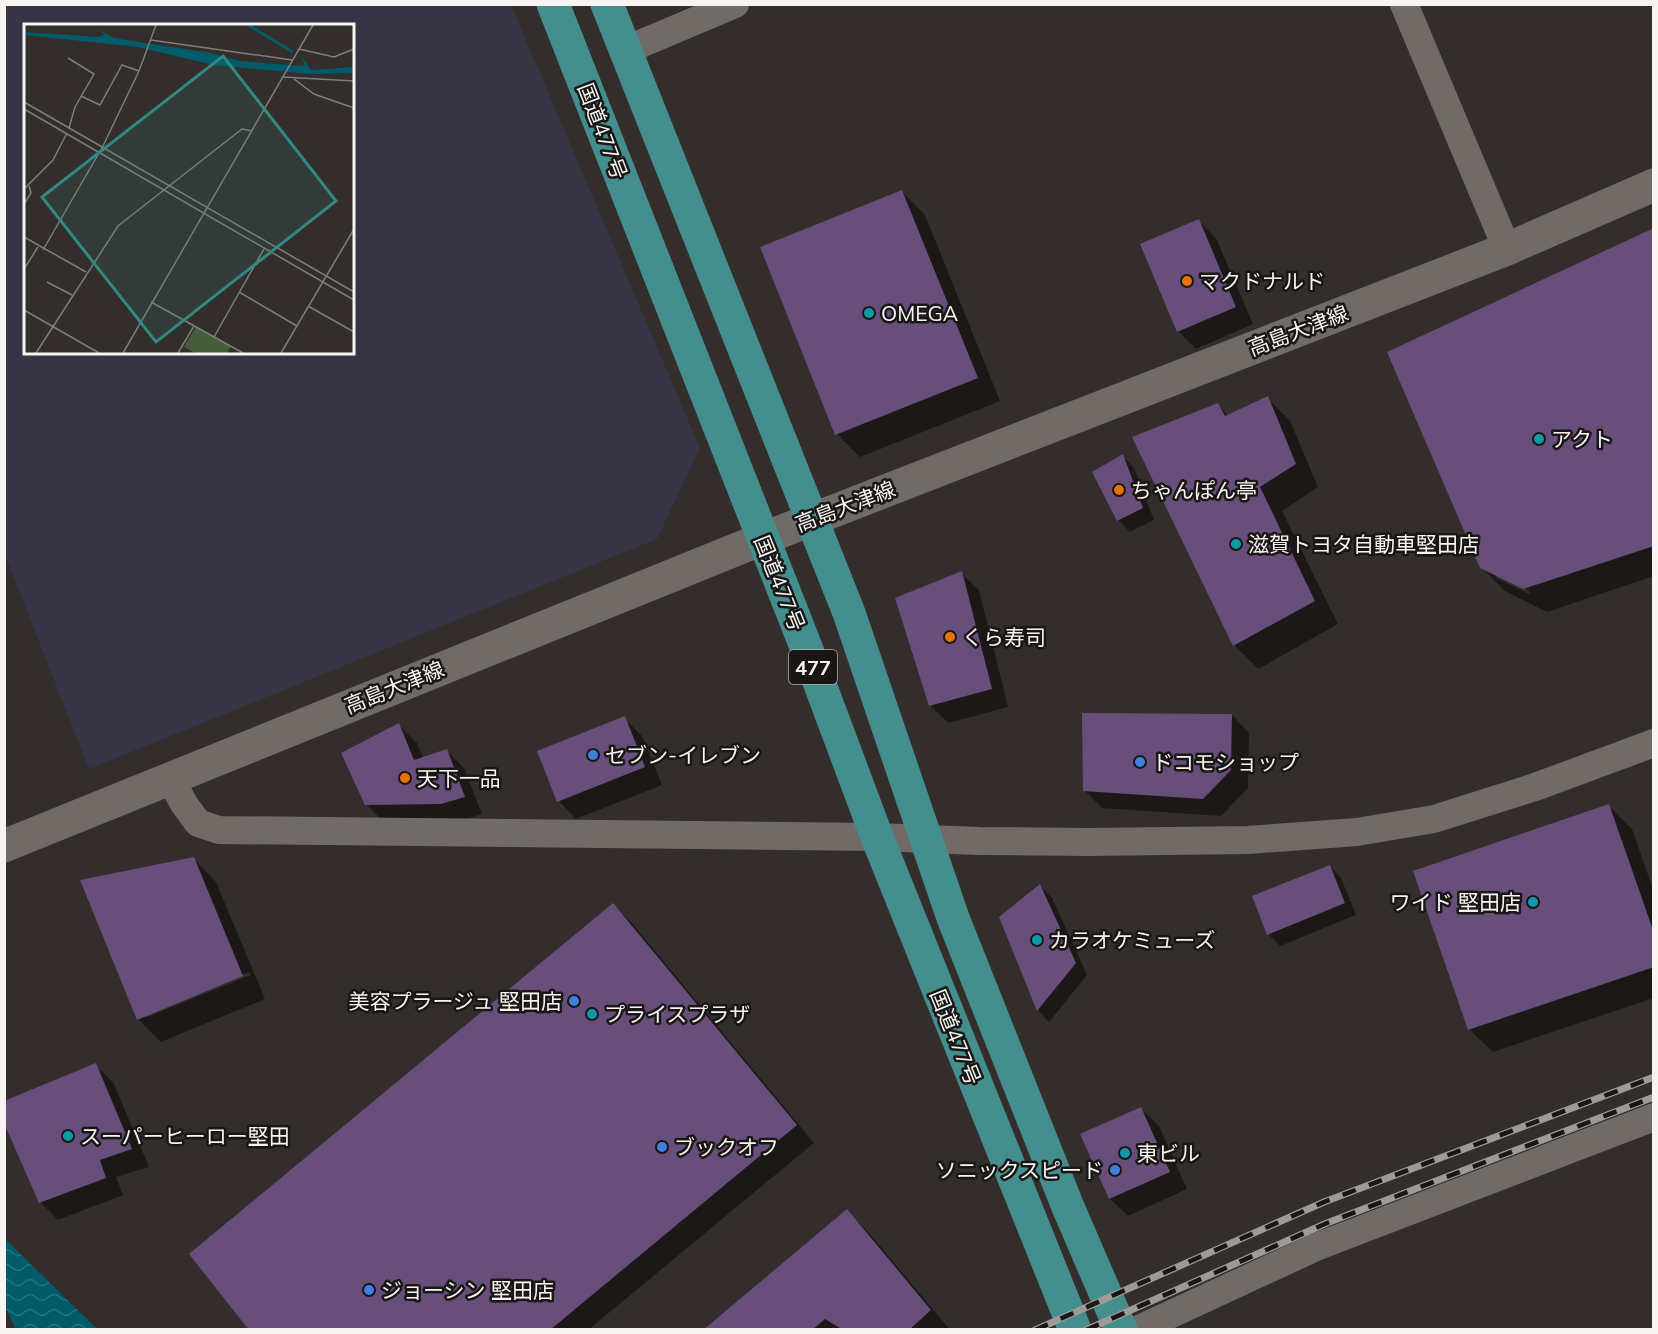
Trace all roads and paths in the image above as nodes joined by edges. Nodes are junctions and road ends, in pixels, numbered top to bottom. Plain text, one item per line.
1 (553, 4) edge
2 (607, 4) edge
3 (735, 4) edge
4 (1404, 4) edge
5 (626, 50) junction
6 (1653, 185) edge
7 (1507, 249) junction
8 (813, 519) junction
9 (762, 539) junction
10 (1653, 744) edge
11 (170, 778) junction
12 (877, 837) junction
13 (925, 838) junction
14 (4, 846) edge
15 (1653, 1118) edge
16 (1074, 1329) edge
17 (1121, 1329) edge
18 (1137, 1329) edge

1 - 9 highway, 国道477号 / 477
2 - 5 highway, 国道477号 / 477
3 - 5 street
4 - 7 street
5 - 8 highway, 国道477号 / 477
6 - 7 main road, 高島大津線
7 - 8 main road, 高島大津線
8 - 9 main road, 高島大津線
8 - 13 highway, 国道477号 / 477
9 - 11 main road, 高島大津線
9 - 12 highway, 国道477号 / 477
10 - 13 street
11 - 12 street
11 - 14 main road, 高島大津線
12 - 13 street
12 - 16 highway, 国道477号 / 477
13 - 17 highway, 国道477号 / 477
15 - 18 street

